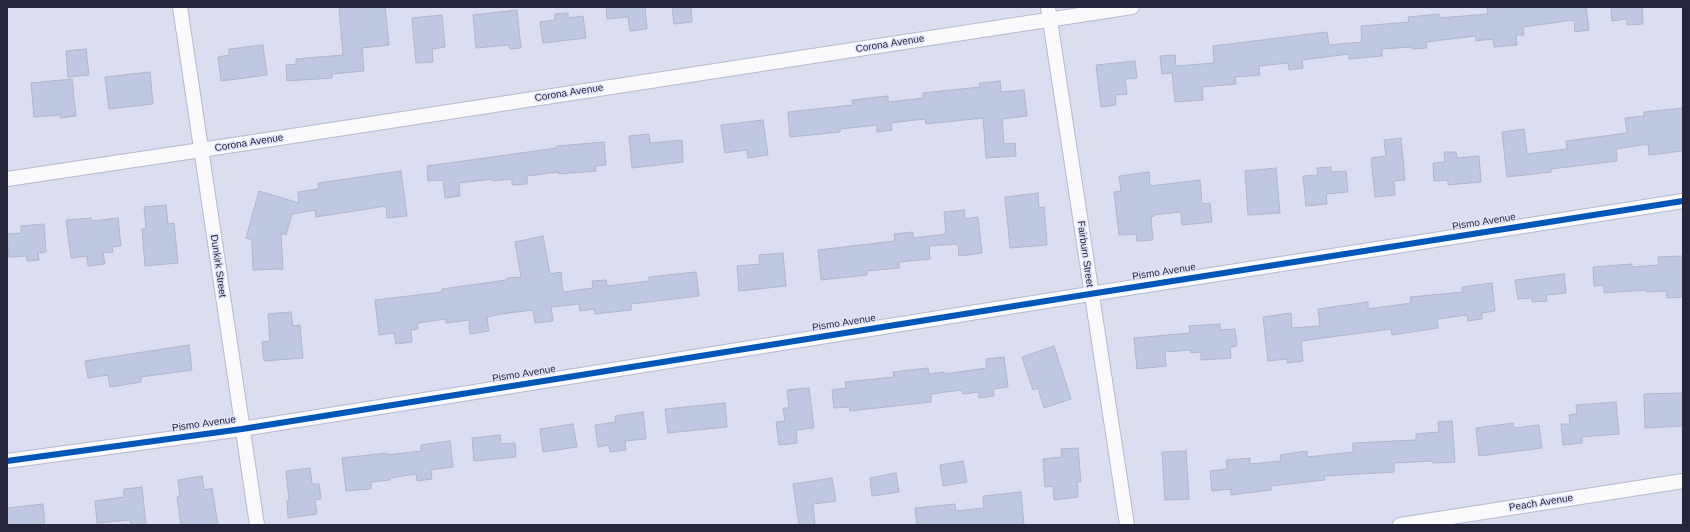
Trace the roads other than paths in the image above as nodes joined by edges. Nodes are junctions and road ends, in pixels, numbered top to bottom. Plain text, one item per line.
1 (180, 7) edge
2 (1132, 7) edge
3 (1049, 13) edge
4 (201, 150) junction
5 (7, 179) edge
6 (1683, 201) edge
7 (1090, 294) junction
8 (242, 429) junction
9 (7, 461) edge
10 (1683, 481) edge
11 (1418, 524) edge
12 (257, 525) edge
13 (1126, 525) edge
14 (1400, 525) edge

1 - 4 street, Dunkirk Street
2 - 3 street, Corona Avenue
3 - 4 street, Corona Avenue
3 - 7 street, Fairburn Street
4 - 5 street, Corona Avenue
4 - 8 street, Dunkirk Street
6 - 7 street, Pismo Avenue
7 - 8 street, Pismo Avenue
7 - 13 street, Fairburn Street
8 - 9 street, Pismo Avenue
8 - 12 street, Dunkirk Street
10 - 11 street, Peach Avenue
11 - 14 street, Peach Avenue

